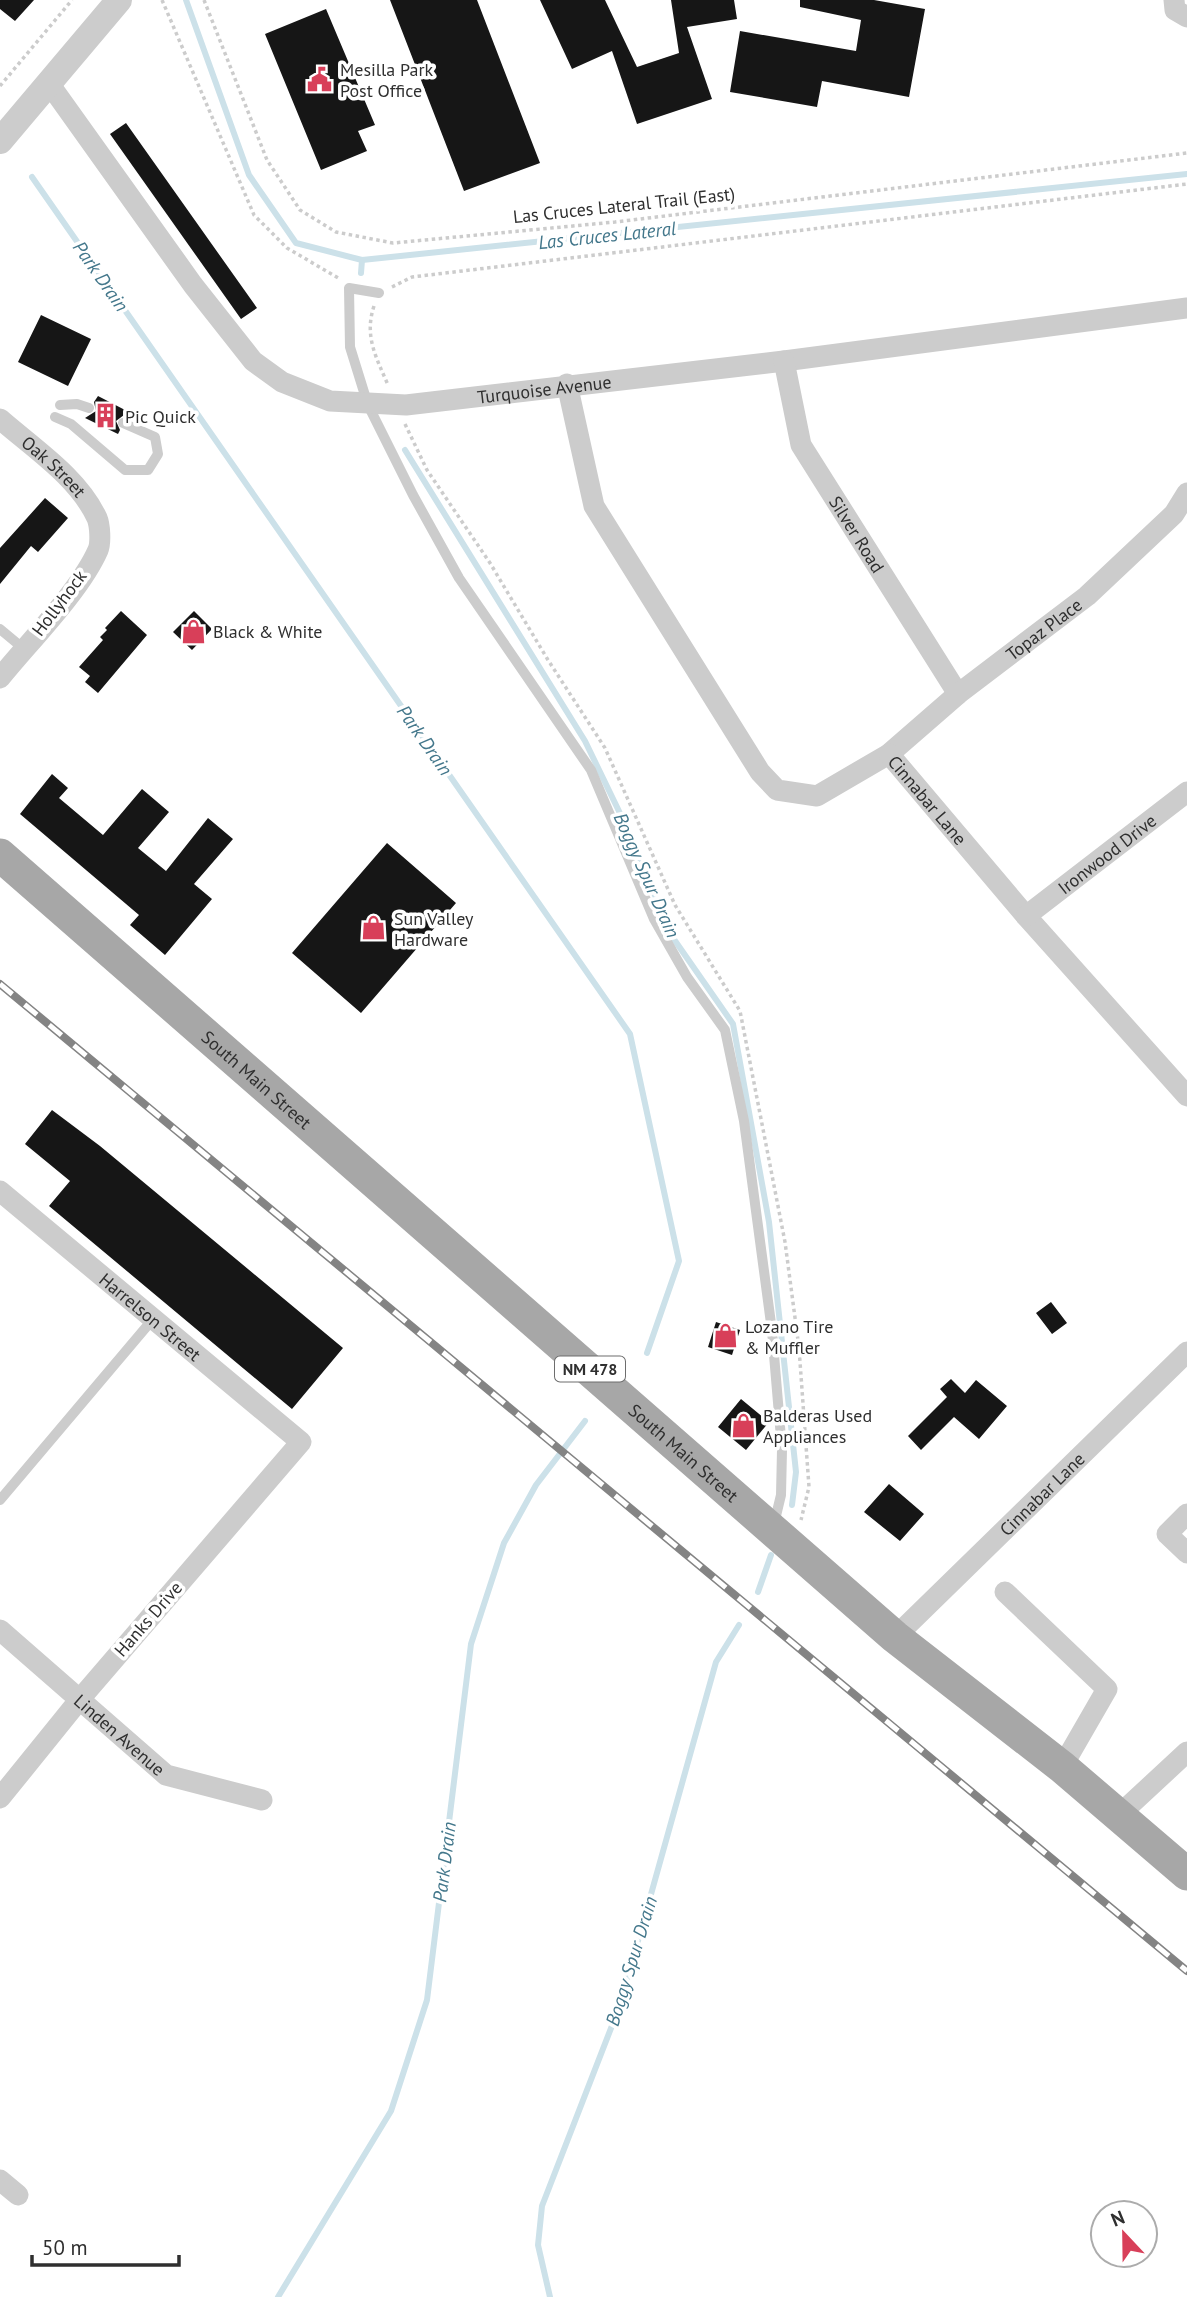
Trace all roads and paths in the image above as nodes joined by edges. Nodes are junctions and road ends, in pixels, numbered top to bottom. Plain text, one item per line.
1 (72, 0) edge
2 (119, 0) edge
3 (162, 0) edge
4 (204, 0) edge
5 (1174, 0) edge
6 (1187, 17) edge
7 (48, 82) junction
8 (0, 86) edge
9 (0, 141) edge
10 (1187, 153) edge
11 (349, 288) junction
12 (379, 293) dead end
13 (1187, 308) edge
14 (784, 361) junction
15 (567, 384) junction
16 (60, 405) dead end
17 (368, 405) junction
18 (89, 408) dead end
19 (55, 417) dead end
20 (0, 419) edge
21 (123, 423) dead end
22 (1187, 493) edge
23 (98, 521) joint
24 (0, 629) edge
25 (24, 649) junction
26 (0, 678) edge
27 (958, 694) junction
28 (889, 754) junction
29 (1187, 792) edge
30 (0, 855) edge
31 (1026, 916) junction
32 (1180, 1071) edge
33 (1187, 1096) edge
34 (2, 1196) edge
35 (153, 1319) junction
36 (1187, 1352) edge
37 (301, 1442) joint
38 (0, 1500) edge
39 (1187, 1514) edge
40 (773, 1529) junction
41 (1187, 1553) edge
42 (1005, 1592) dead end
43 (0, 1630) edge
44 (895, 1637) junction
45 (80, 1699) junction
46 (1187, 1752) edge
47 (1062, 1767) junction
48 (0, 1798) edge
49 (262, 1800) dead end
50 (1119, 1815) junction
51 (1187, 1874) edge
52 (0, 2180) edge
53 (18, 2195) dead end

1 - 8 path
2 - 7 street
3 - 11 path
4 - 10 path, Las Cruces Lateral Trail (East)
5 - 6 street
7 - 9 street
7 - 17 street, Turquoise Avenue
11 - 12 lane
11 - 17 lane
13 - 14 street, Turquoise Avenue
14 - 15 street, Turquoise Avenue
14 - 27 street, Silver Road
15 - 17 street, Turquoise Avenue
15 - 28 street, Cinnabar Lane
16 - 18 lane
17 - 40 lane
19 - 21 lane
20 - 23 street, Oak Street
22 - 27 street, Topaz Place
23 - 25 street, Hollyhock
24 - 25 lane
25 - 26 street, Hollyhock
27 - 28 street, Topaz Place
28 - 31 street, Cinnabar Lane
29 - 31 street, Ironwood Drive
30 - 40 main road, South Main Street / NM 478
31 - 32 street, Cinnabar Lane
32 - 33 street, Cinnabar Lane
34 - 35 street, Harrelson Street
35 - 37 street, Harrelson Street
35 - 38 lane
36 - 44 street, Cinnabar Lane
37 - 45 street, Hanks Drive
39 - 41 street
40 - 44 main road, South Main Street / NM 478
42 - 47 street
43 - 45 street, Linden Avenue
44 - 47 main road, South Main Street / NM 478
45 - 48 street, Hanks Drive
45 - 49 street, Linden Avenue
46 - 50 street
47 - 50 main road, South Main Street / NM 478
50 - 51 main road, South Main Street / NM 478
52 - 53 street

